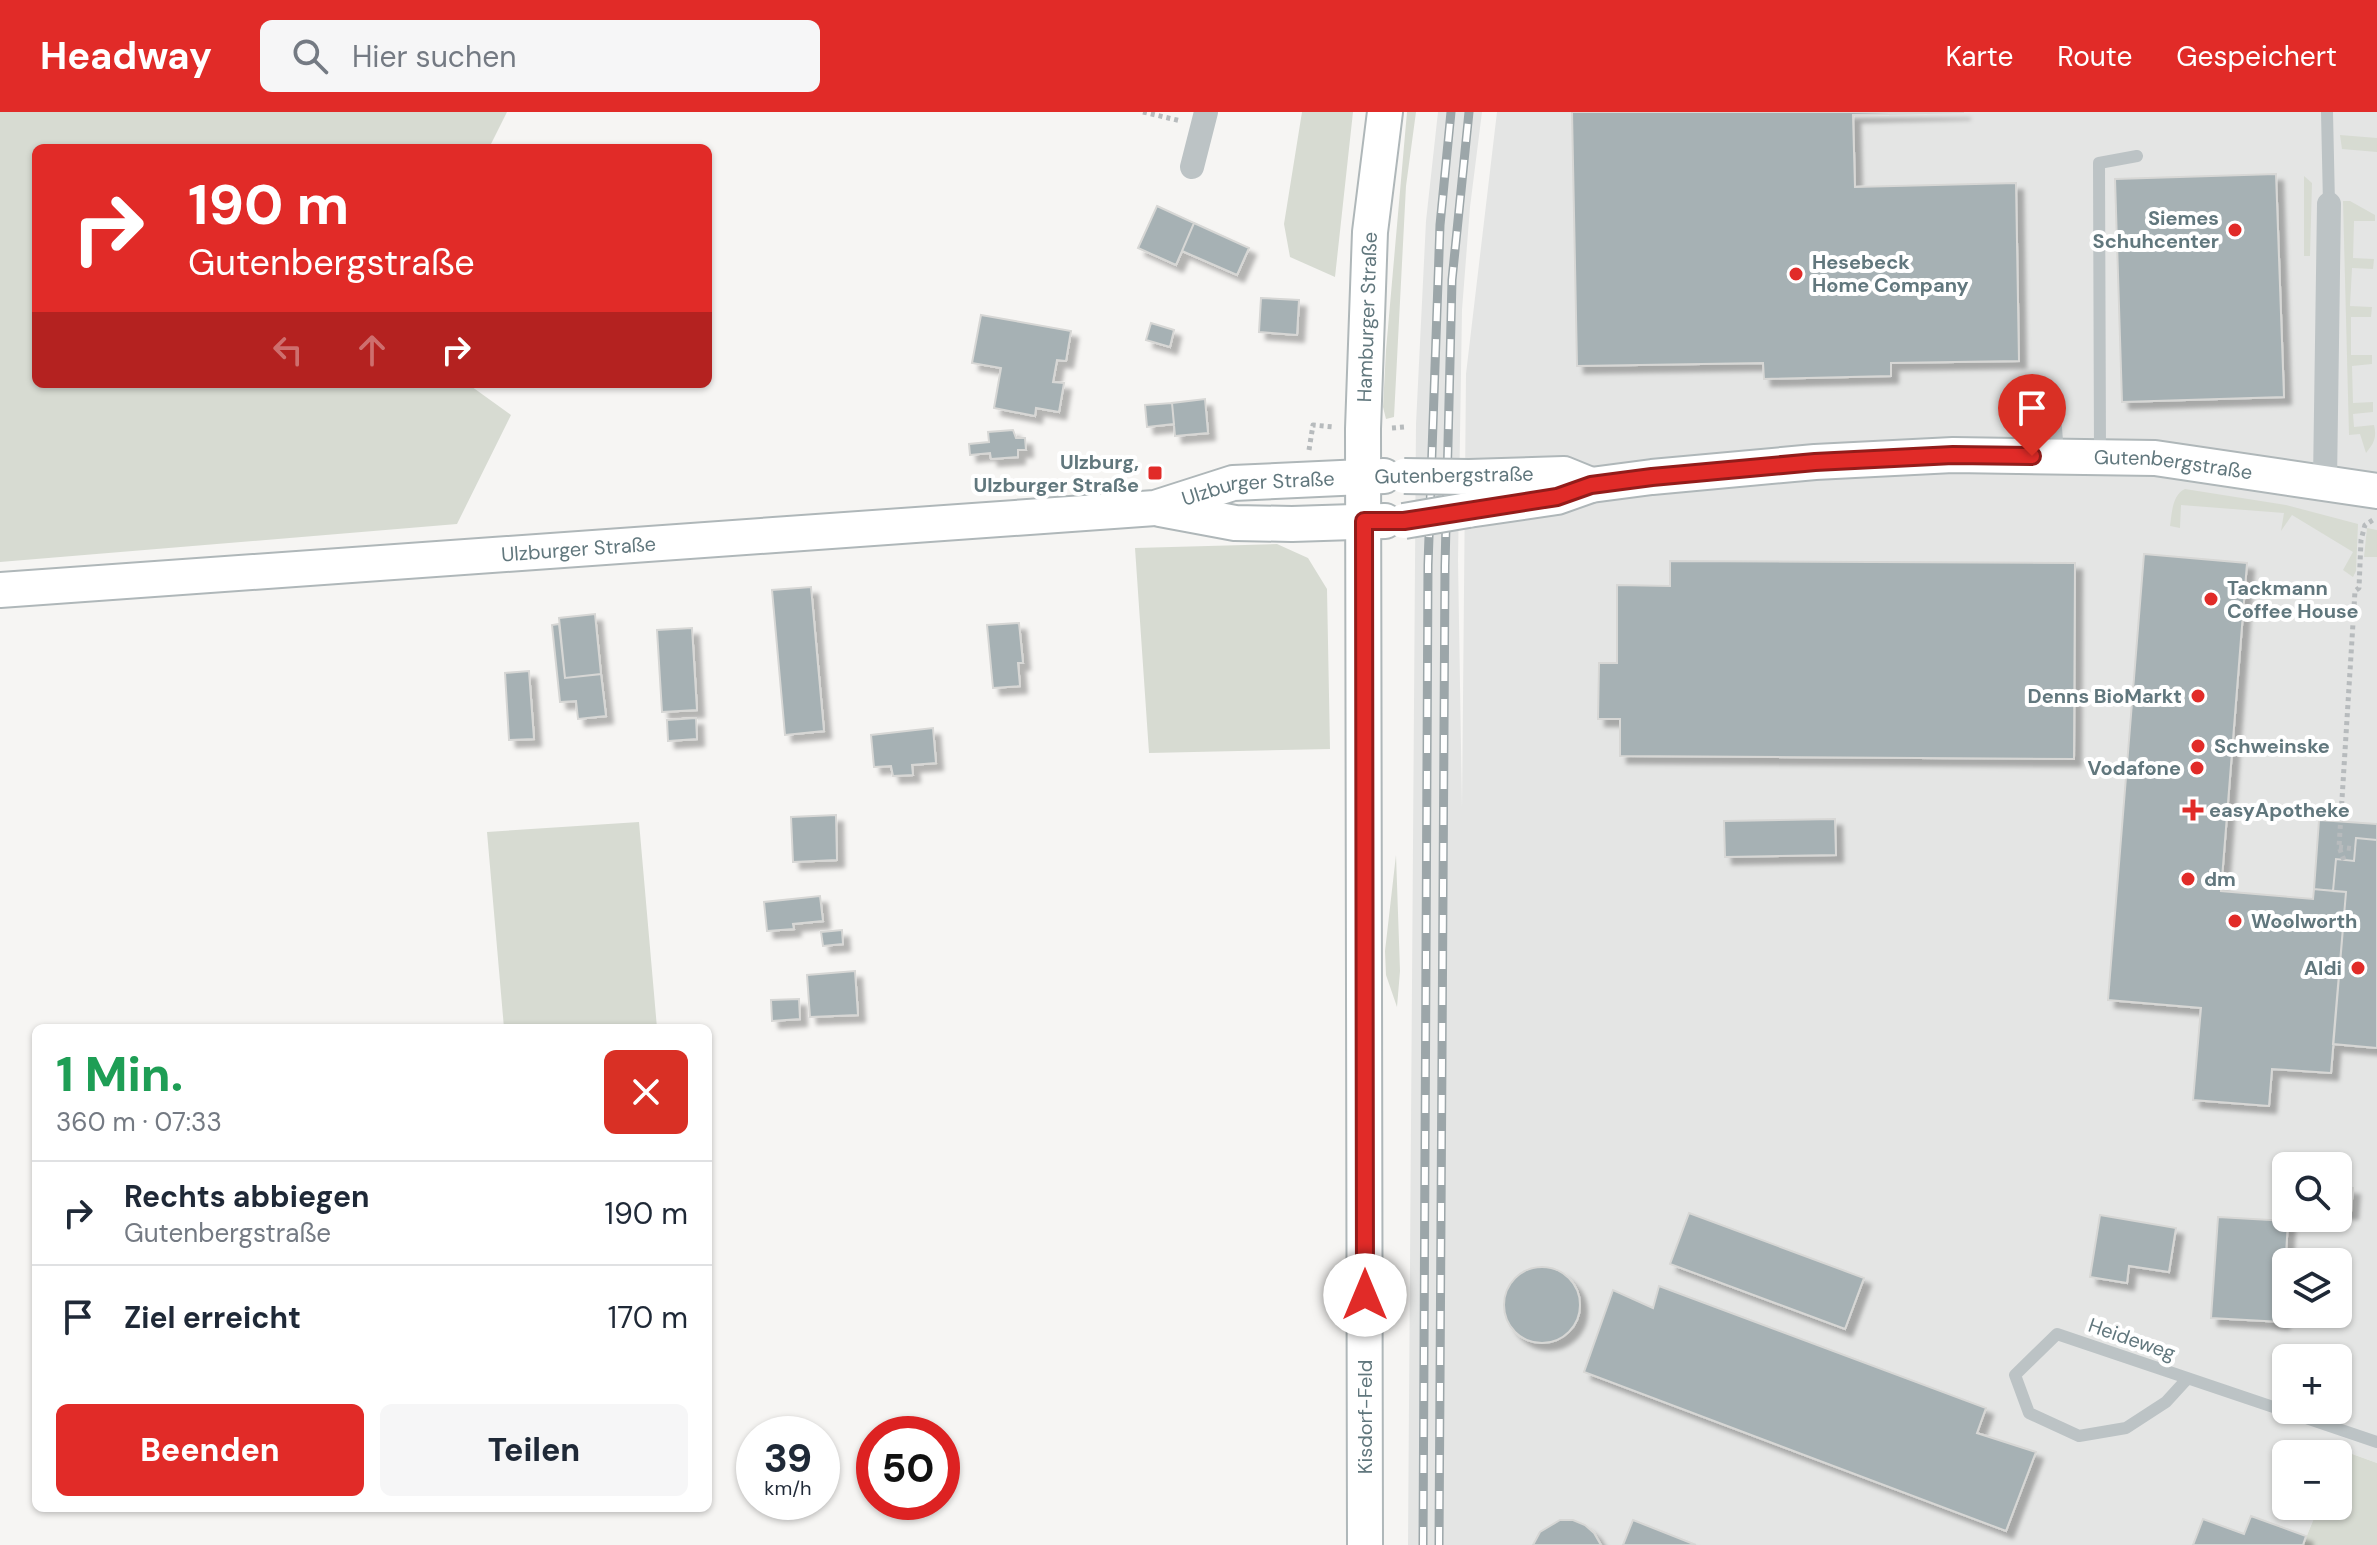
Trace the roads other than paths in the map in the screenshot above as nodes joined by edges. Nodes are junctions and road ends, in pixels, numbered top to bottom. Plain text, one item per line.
1 (1385, 112) edge
2 (2327, 112) edge
3 (1204, 119) edge
4 (2137, 156) dead end
5 (1192, 167) dead end
6 (2329, 204) joint
7 (2053, 389) dead end
8 (2059, 457) junction
9 (2100, 457) junction
10 (1364, 476) junction
11 (2325, 481) junction
12 (2377, 491) edge
13 (1469, 493) junction
14 (1155, 508) junction
15 (2371, 518) edge
16 (1364, 521) junction
17 (0, 590) edge
18 (2187, 1379) junction
19 (2377, 1442) edge
20 (1365, 1545) edge

1 - 10 main road, Hamburger Straße
2 - 6 lane
3 - 5 street
4 - 9 lane
6 - 11 street
7 - 8 lane
8 - 9 main road, Gutenbergstraße
8 - 13 main road, Gutenbergstraße
9 - 11 main road, Gutenbergstraße
10 - 13 main road, Gutenbergstraße, bridge
10 - 14 main road, Ulzburger Straße
10 - 16 main road, Hamburger Straße
11 - 12 main road, Gutenbergstraße
11 - 15 main road, Gutenbergstraße
13 - 16 main road, Gutenbergstraße, bridge
14 - 16 main road, Ulzburger Straße
14 - 17 main road, Ulzburger Straße
16 - 20 main road, Kisdorf-Feld
18 - 18 lane, Heideweg
18 - 19 lane, Heideweg

